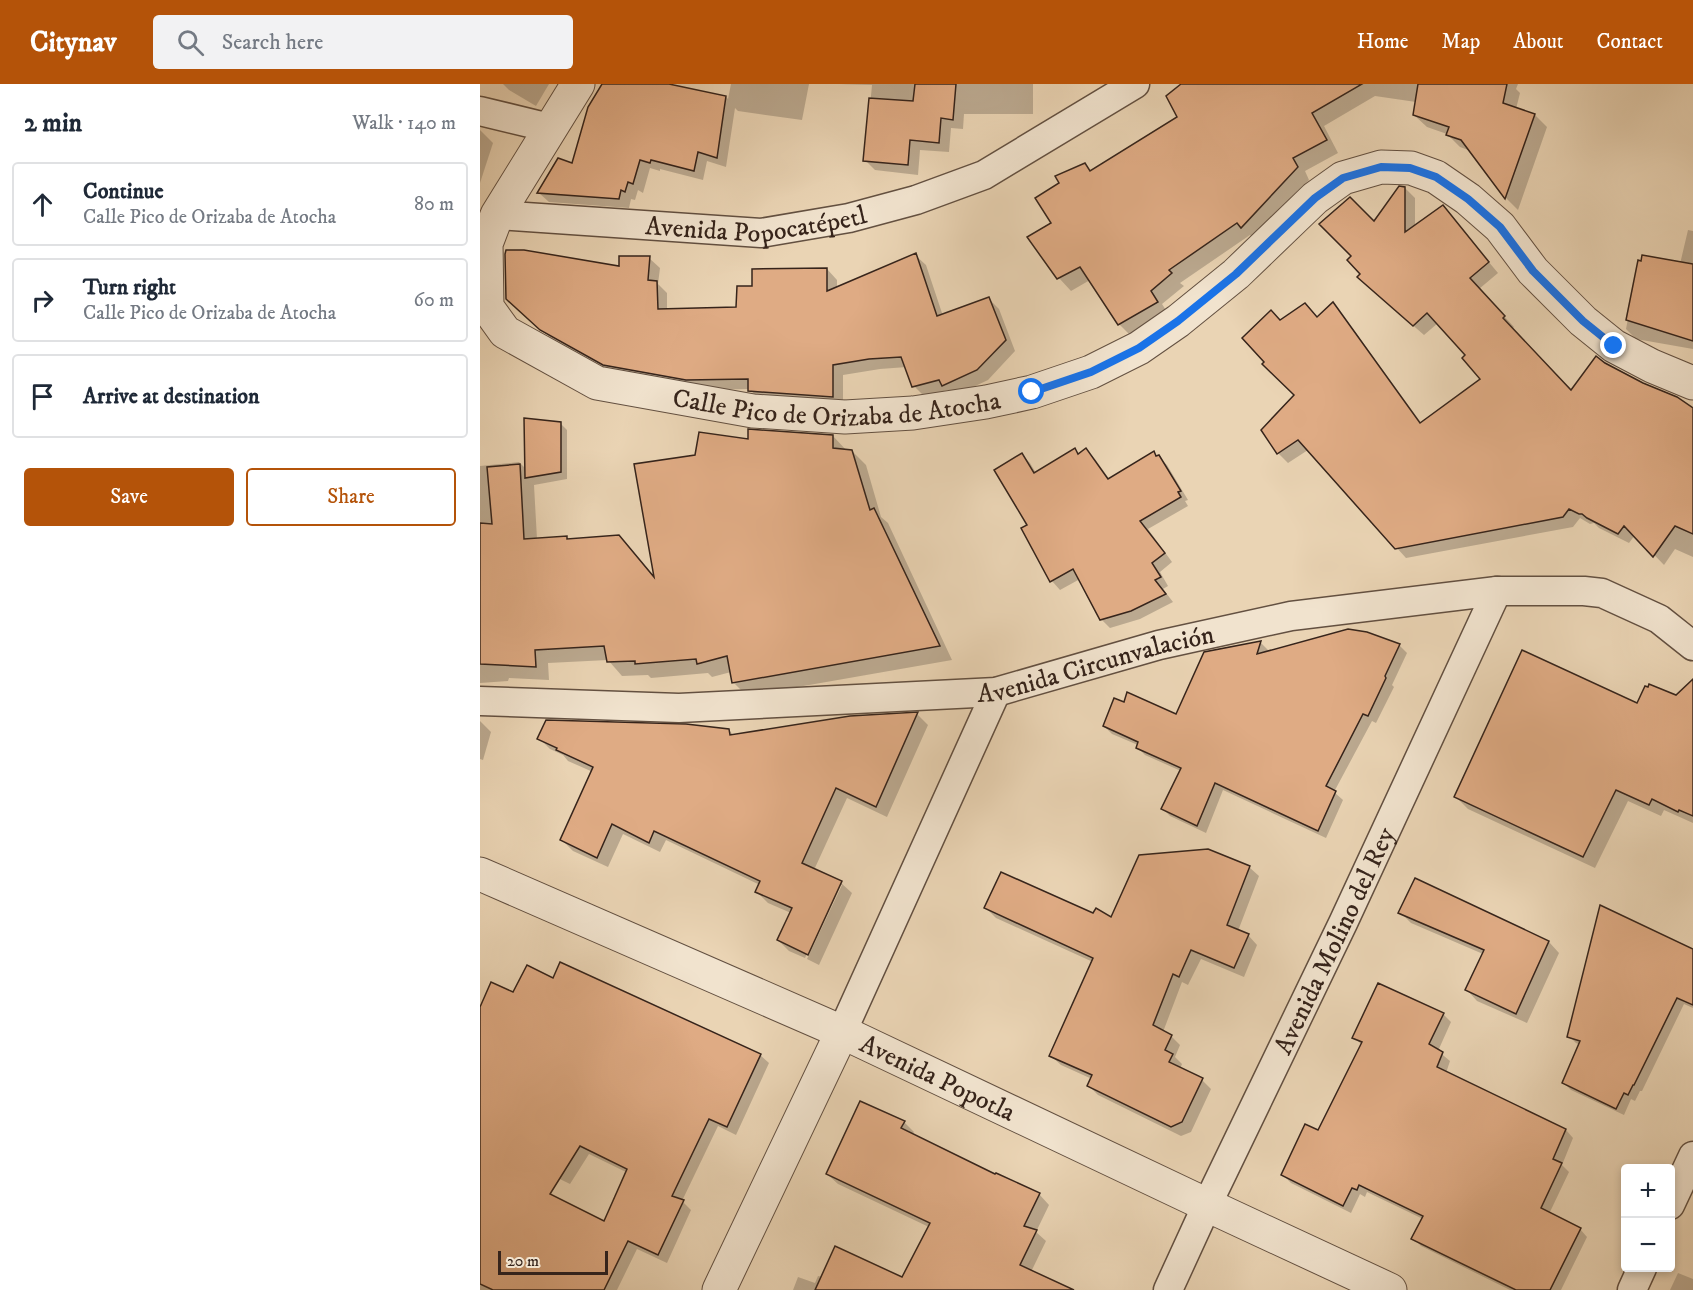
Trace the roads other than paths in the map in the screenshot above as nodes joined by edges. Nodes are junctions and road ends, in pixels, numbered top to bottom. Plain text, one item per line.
1 (578, 84) edge
2 (1136, 84) edge
3 (480, 111) edge
4 (550, 128) junction
5 (497, 215) junction
6 (1693, 382) edge
7 (1497, 591) junction
8 (1693, 646) edge
9 (996, 692) junction
10 (480, 701) edge
11 (480, 874) edge
12 (842, 1032) junction
13 (1693, 1156) edge
14 (1675, 1196) edge
15 (1207, 1205) junction
16 (1640, 1272) edge
17 (719, 1290) edge
18 (1168, 1290) edge
19 (1390, 1290) edge
20 (1632, 1290) edge

1 - 4 street
2 - 5 street, Avenida Popocatépetl
3 - 4 street
4 - 5 street
5 - 6 street, Calle Pico de Orizaba de Atocha
7 - 8 street, Avenida Circunvalación
7 - 9 street, Avenida Circunvalación
7 - 15 street, Avenida Molino del Rey
9 - 10 street, Avenida Circunvalación
9 - 12 street
11 - 12 street, Avenida Popotla
12 - 15 street, Avenida Popotla
12 - 17 street
13 - 14 street
15 - 18 street, Avenida Molino del Rey
15 - 19 street, Avenida Popotla
16 - 20 street

